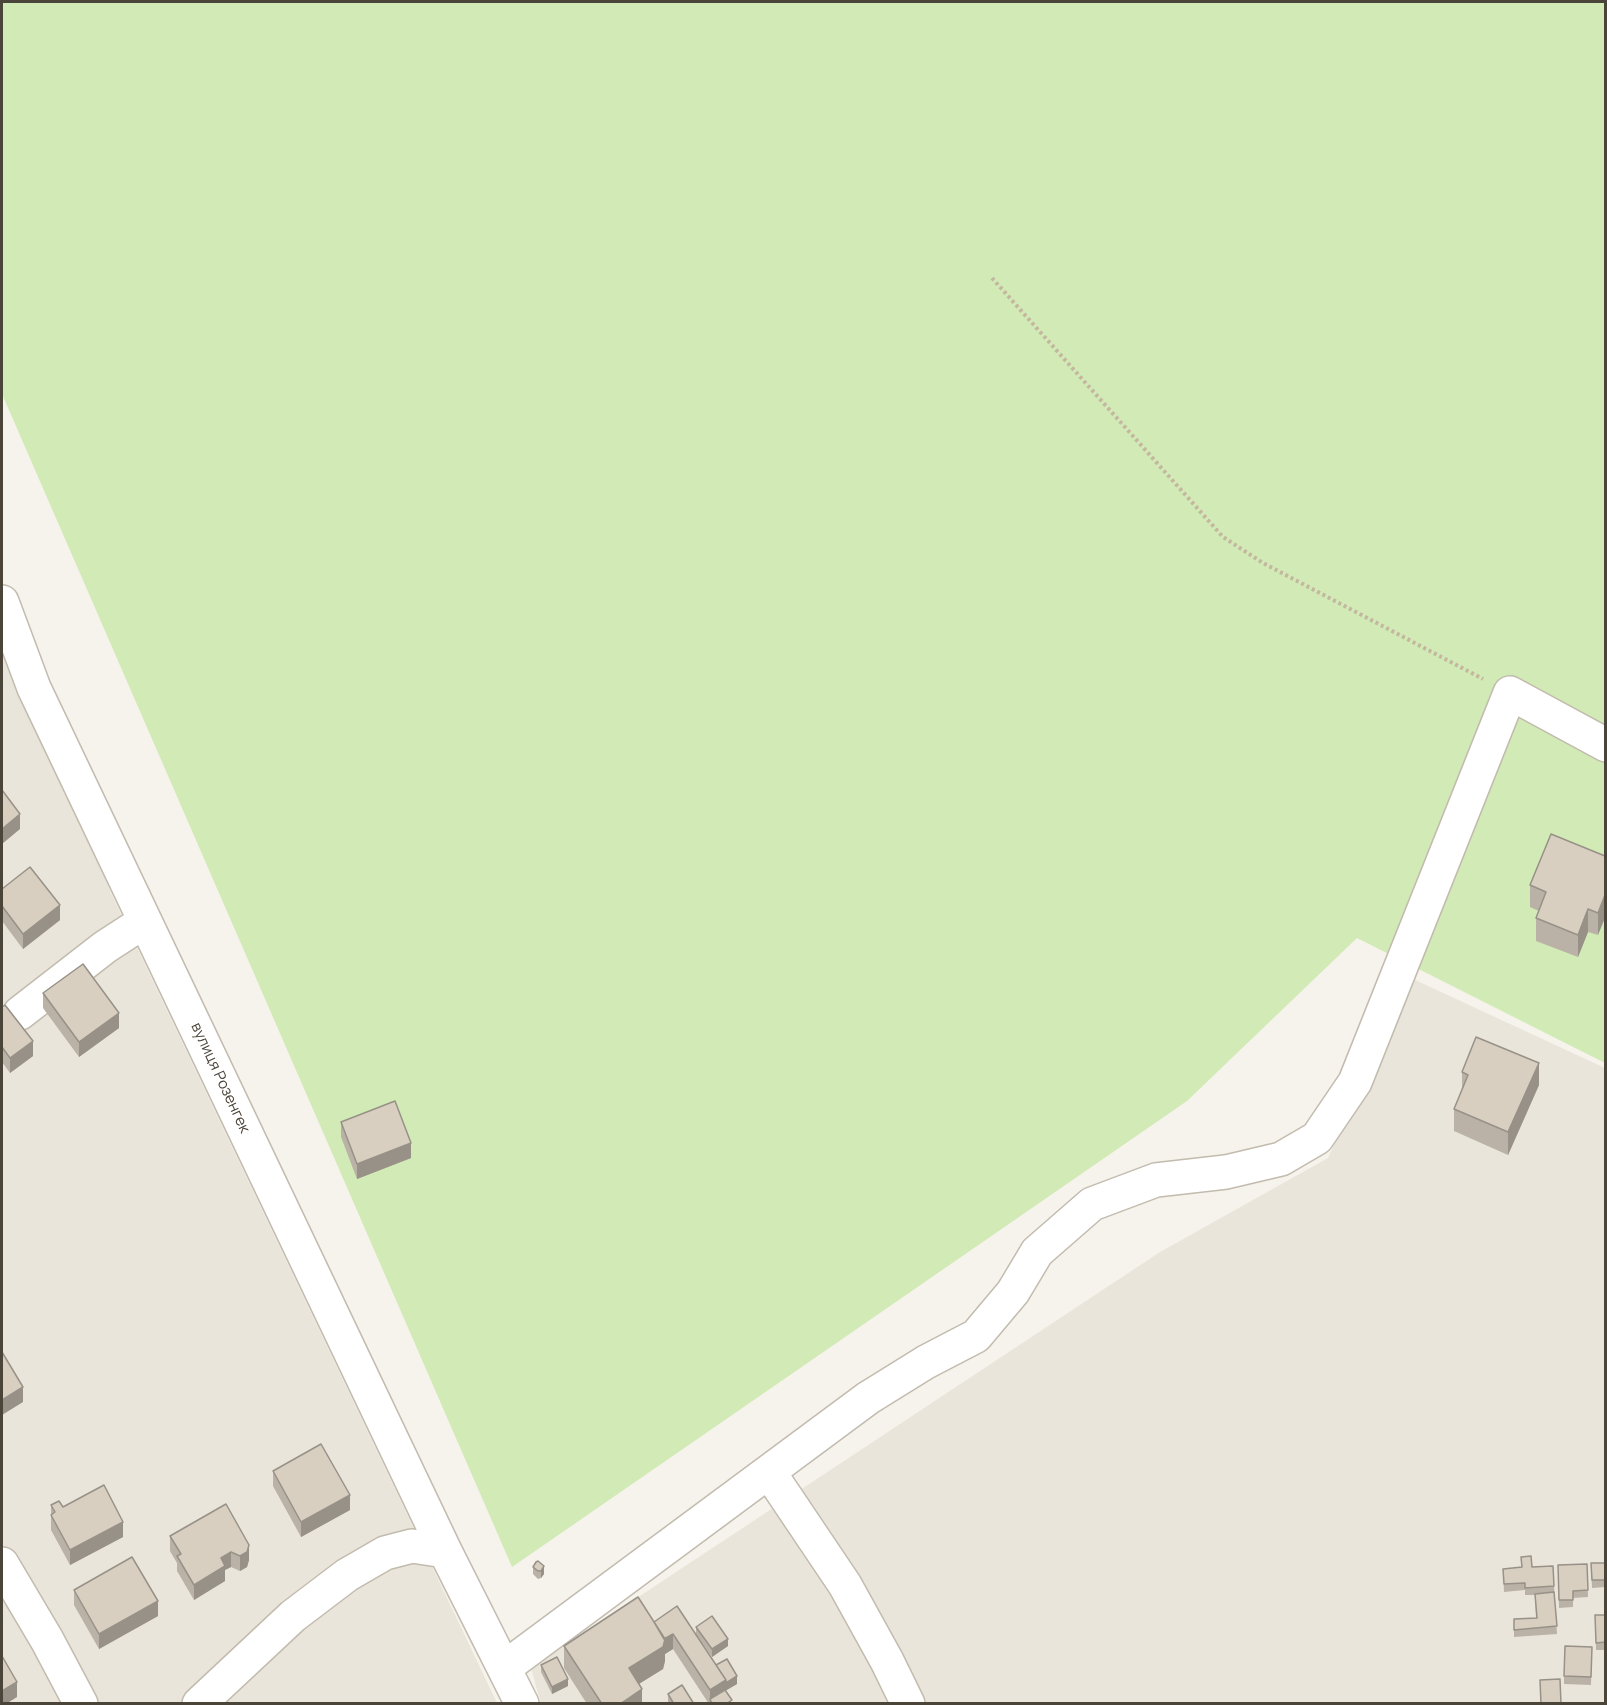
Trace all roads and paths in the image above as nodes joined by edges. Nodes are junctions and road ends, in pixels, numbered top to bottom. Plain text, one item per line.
1 (992, 278) dead end
2 (2, 602) edge
3 (1510, 693) junction
4 (1605, 745) edge
5 (145, 921) junction
6 (20, 1013) dead end
7 (768, 1472) junction
8 (445, 1551) junction
9 (2, 1564) edge
10 (504, 1668) junction
11 (81, 1704) edge
12 (199, 1704) edge
13 (522, 1704) edge
14 (908, 1704) edge

1 - 3 path
2 - 5 street, вулиця Розенгек
3 - 4 street
3 - 7 street
5 - 6 street
5 - 8 street, вулиця Розенгек
7 - 10 street
7 - 14 street
8 - 10 street, вулиця Розенгек
8 - 12 street
9 - 11 street
10 - 13 street, вулиця Розенгек

